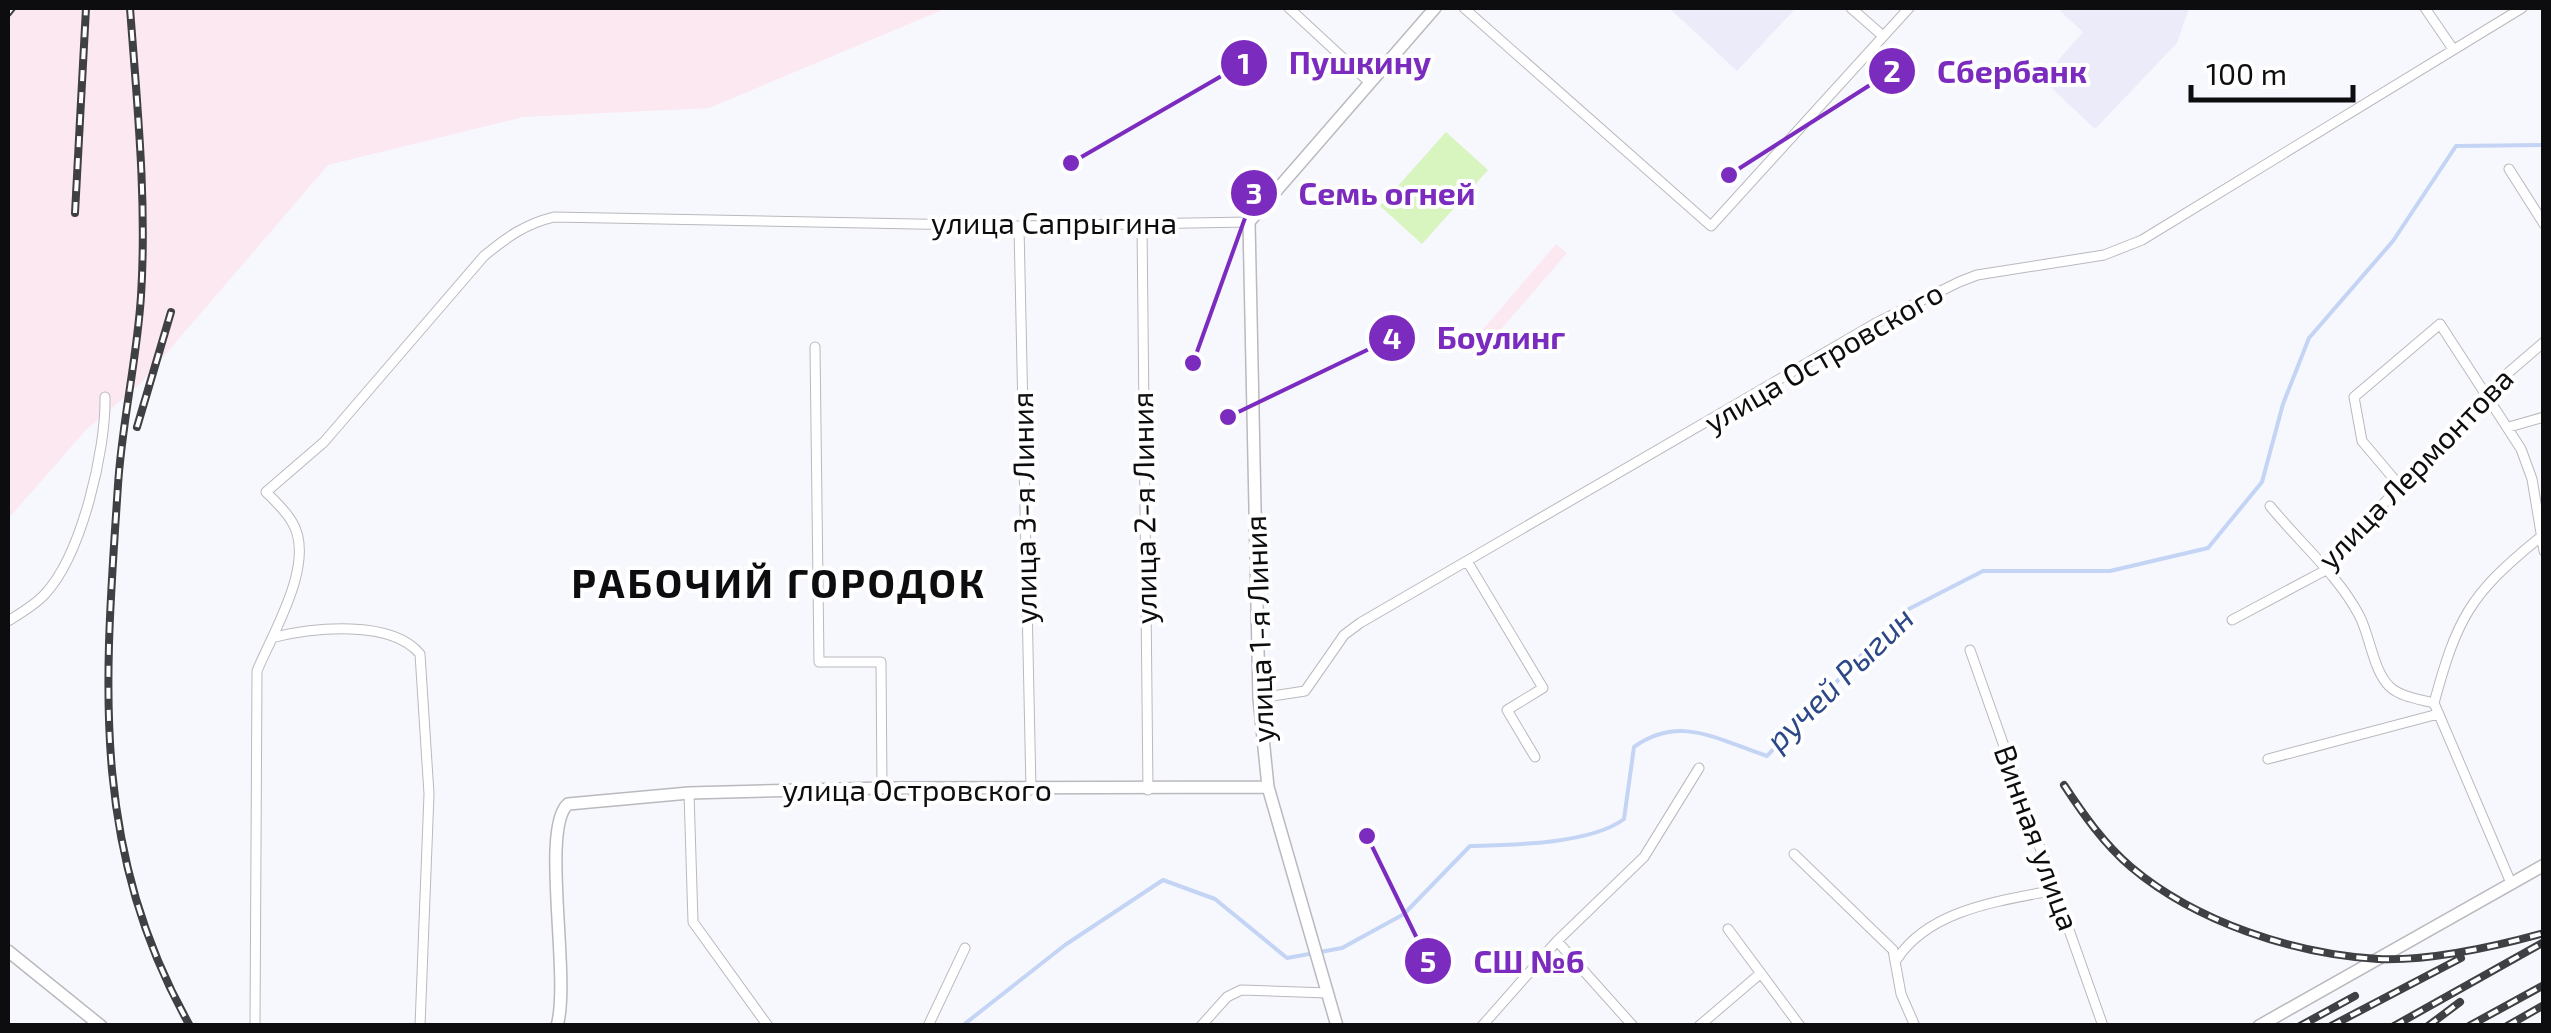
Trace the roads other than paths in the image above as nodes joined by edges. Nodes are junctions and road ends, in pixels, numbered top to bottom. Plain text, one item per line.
1 (1289, 8) edge
2 (1436, 8) edge
3 (1464, 8) edge
4 (1851, 8) edge
5 (1909, 8) edge
6 (2424, 8) edge
7 (2522, 8) edge
8 (1883, 36) junction
9 (2453, 50) junction
10 (1370, 83) junction
11 (2509, 169) dead end
12 (1249, 222) junction
13 (2544, 224) edge
14 (1019, 226) junction
15 (1142, 226) junction
16 (2544, 342) edge
17 (816, 347) dead end
18 (2488, 391) junction
19 (105, 397) dead end
20 (2544, 417) edge
21 (2509, 427) junction
22 (2400, 486) junction
23 (2270, 506) dead end
24 (2538, 539) junction
25 (2544, 551) edge
26 (1467, 561) junction
27 (2324, 571) junction
28 (8, 620) edge
29 (2232, 620) dead end
30 (275, 637) junction
31 (1970, 650) dead end
32 (1259, 698) junction
33 (2434, 703) junction
34 (2438, 714) junction
35 (1535, 757) dead end
36 (2268, 759) dead end
37 (1699, 768) dead end
38 (1268, 787) junction
39 (882, 788) junction
40 (1032, 790) junction
41 (1148, 790) junction
42 (689, 794) junction
43 (1794, 854) dead end
44 (2544, 865) edge
45 (2511, 884) junction
46 (2054, 890) junction
47 (1728, 929) dead end
48 (1557, 941) junction
49 (965, 948) dead end
50 (8, 951) edge
51 (1898, 960) junction
52 (1762, 973) junction
53 (1328, 993) junction
54 (101, 1026) edge
55 (255, 1026) edge
56 (420, 1026) edge
57 (557, 1026) edge
58 (768, 1026) edge
59 (928, 1026) edge
60 (1201, 1026) edge
61 (1337, 1026) edge
62 (1482, 1026) edge
63 (1633, 1026) edge
64 (1700, 1026) edge
65 (1800, 1026) edge
66 (1915, 1026) edge
67 (2104, 1026) edge
68 (2259, 1026) edge

1 - 10 street
2 - 10 street
3 - 8 street
4 - 8 street
5 - 8 street
6 - 9 street
7 - 9 street, улица Островского
9 - 26 street, улица Островского
10 - 12 street
11 - 13 street
12 - 15 street, улица Сапрыгина
12 - 32 street, улица 1-я Линия
14 - 15 street, улица Сапрыгина
14 - 30 street, улица Сапрыгина
14 - 40 street, улица 3-я Линия
15 - 41 street, улица 2-я Линия
16 - 18 street, улица Лермонтова
17 - 39 street
18 - 21 street
18 - 22 street, улица Лермонтова
18 - 22 street
19 - 28 street
20 - 21 street
21 - 24 street
22 - 27 street, улица Лермонтова
23 - 27 street
24 - 25 street
24 - 33 street
26 - 32 street, улица Островского
26 - 35 street
27 - 29 street, улица Лермонтова
27 - 33 street
30 - 55 street
30 - 56 street
31 - 46 street, Винная улица
32 - 38 street, улица 1-я Линия
33 - 34 street
34 - 36 street
34 - 45 street
37 - 48 street
38 - 41 street, улица Островского
38 - 53 street, улица 1-я Линия
39 - 40 street, улица Островского
39 - 42 street, улица Островского
40 - 41 street, улица Островского
42 - 57 street, улица Островского
42 - 58 street
43 - 51 street
44 - 45 street
45 - 68 street
46 - 51 street
46 - 67 street, Винная улица
47 - 52 street
48 - 62 street
48 - 63 street
49 - 59 street
50 - 54 street
51 - 66 street
52 - 64 street
52 - 65 street
53 - 60 street
53 - 61 street, улица 1-я Линия

